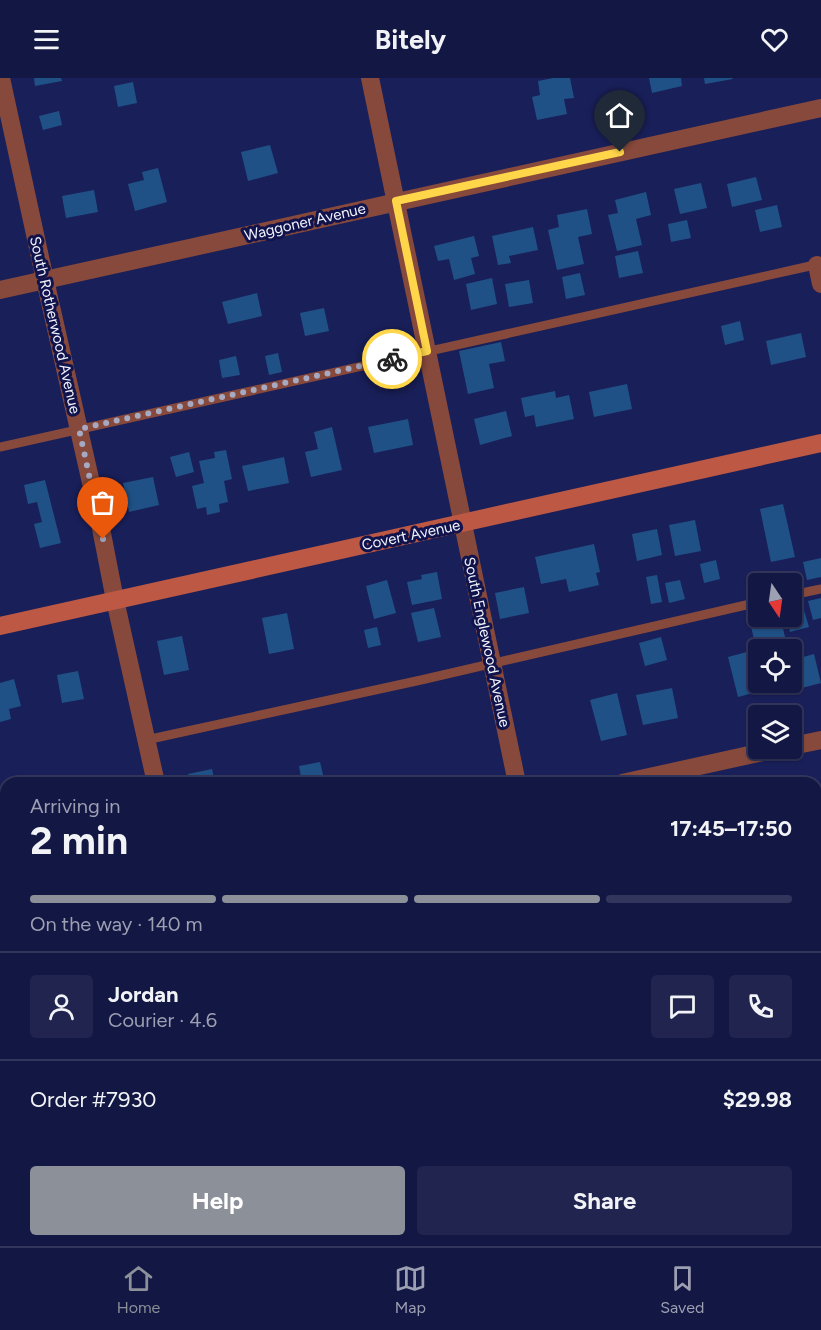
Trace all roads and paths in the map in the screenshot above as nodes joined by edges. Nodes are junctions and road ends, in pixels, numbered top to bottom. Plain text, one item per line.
1 (1, 78) edge
2 (370, 78) edge
3 (821, 108) edge
4 (396, 201) junction
5 (819, 264) edge
6 (45, 280) junction
7 (821, 284) edge
8 (0, 290) edge
9 (427, 351) junction
10 (79, 429) junction
11 (821, 444) edge
12 (0, 447) edge
13 (463, 523) junction
14 (821, 589) edge
15 (802, 592) edge
16 (115, 600) junction
17 (748, 604) edge
18 (0, 626) edge
19 (492, 664) junction
20 (146, 740) junction
21 (821, 740) edge
22 (802, 744) edge
23 (748, 755) edge
24 (155, 777) edge
25 (516, 777) edge
26 (649, 777) edge

1 - 6 street, South Rotherwood Avenue
2 - 4 street, South Englewood Avenue
3 - 4 street, Waggoner Avenue
4 - 6 street, Waggoner Avenue
4 - 9 street, South Englewood Avenue
5 - 7 street
5 - 9 lane
6 - 8 street, Waggoner Avenue
6 - 10 street, South Rotherwood Avenue
9 - 10 lane
9 - 13 street, South Englewood Avenue
10 - 12 lane
10 - 16 street, South Rotherwood Avenue
11 - 13 main road, Covert Avenue
13 - 16 main road, Covert Avenue
13 - 19 street, South Englewood Avenue
14 - 15 lane
16 - 18 main road, Covert Avenue
16 - 20 street, South Rotherwood Avenue
17 - 19 lane
19 - 20 lane
19 - 25 street, South Englewood Avenue
20 - 24 street, South Rotherwood Avenue
21 - 22 street
23 - 26 street

